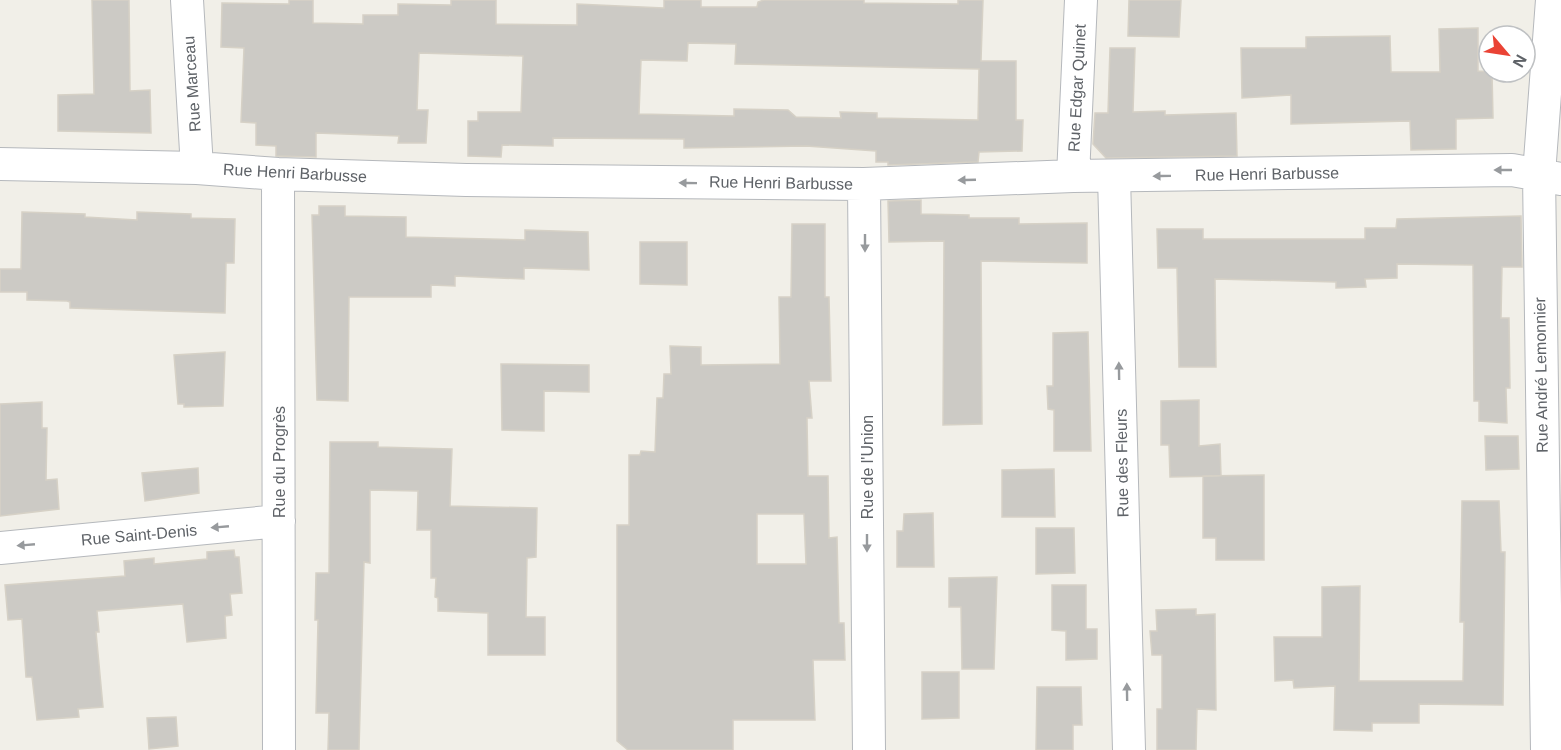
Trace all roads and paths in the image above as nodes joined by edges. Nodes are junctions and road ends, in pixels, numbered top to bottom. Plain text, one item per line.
1 (187, 0) edge
2 (1081, 0) edge
3 (1552, 0) edge
4 (0, 164) edge
5 (197, 168) junction
6 (278, 174) junction
7 (1072, 176) junction
8 (1114, 176) junction
9 (1550, 177) edge
10 (864, 184) junction
11 (279, 521) junction
12 (0, 548) edge
13 (279, 750) edge
14 (869, 750) edge
15 (1129, 750) edge
16 (1547, 750) edge

1 - 5 street, Rue Marceau
2 - 7 street, Rue Edgar Quinet
3 - 9 street, Rue André Lemonnier
4 - 5 street, Rue Henri Barbusse
5 - 6 street, Rue Henri Barbusse
10 -> 6 street, Rue Henri Barbusse
6 - 11 street, Rue du Progrès
7 - 8 street, Rue Henri Barbusse
7 -> 10 street, Rue Henri Barbusse
9 -> 8 street, Rue Henri Barbusse
15 -> 8 street, Rue des Fleurs
9 - 16 street, Rue André Lemonnier
10 -> 14 street, Rue de l'Union
11 -> 12 street, Rue Saint-Denis
11 - 13 street, Rue du Progrès

